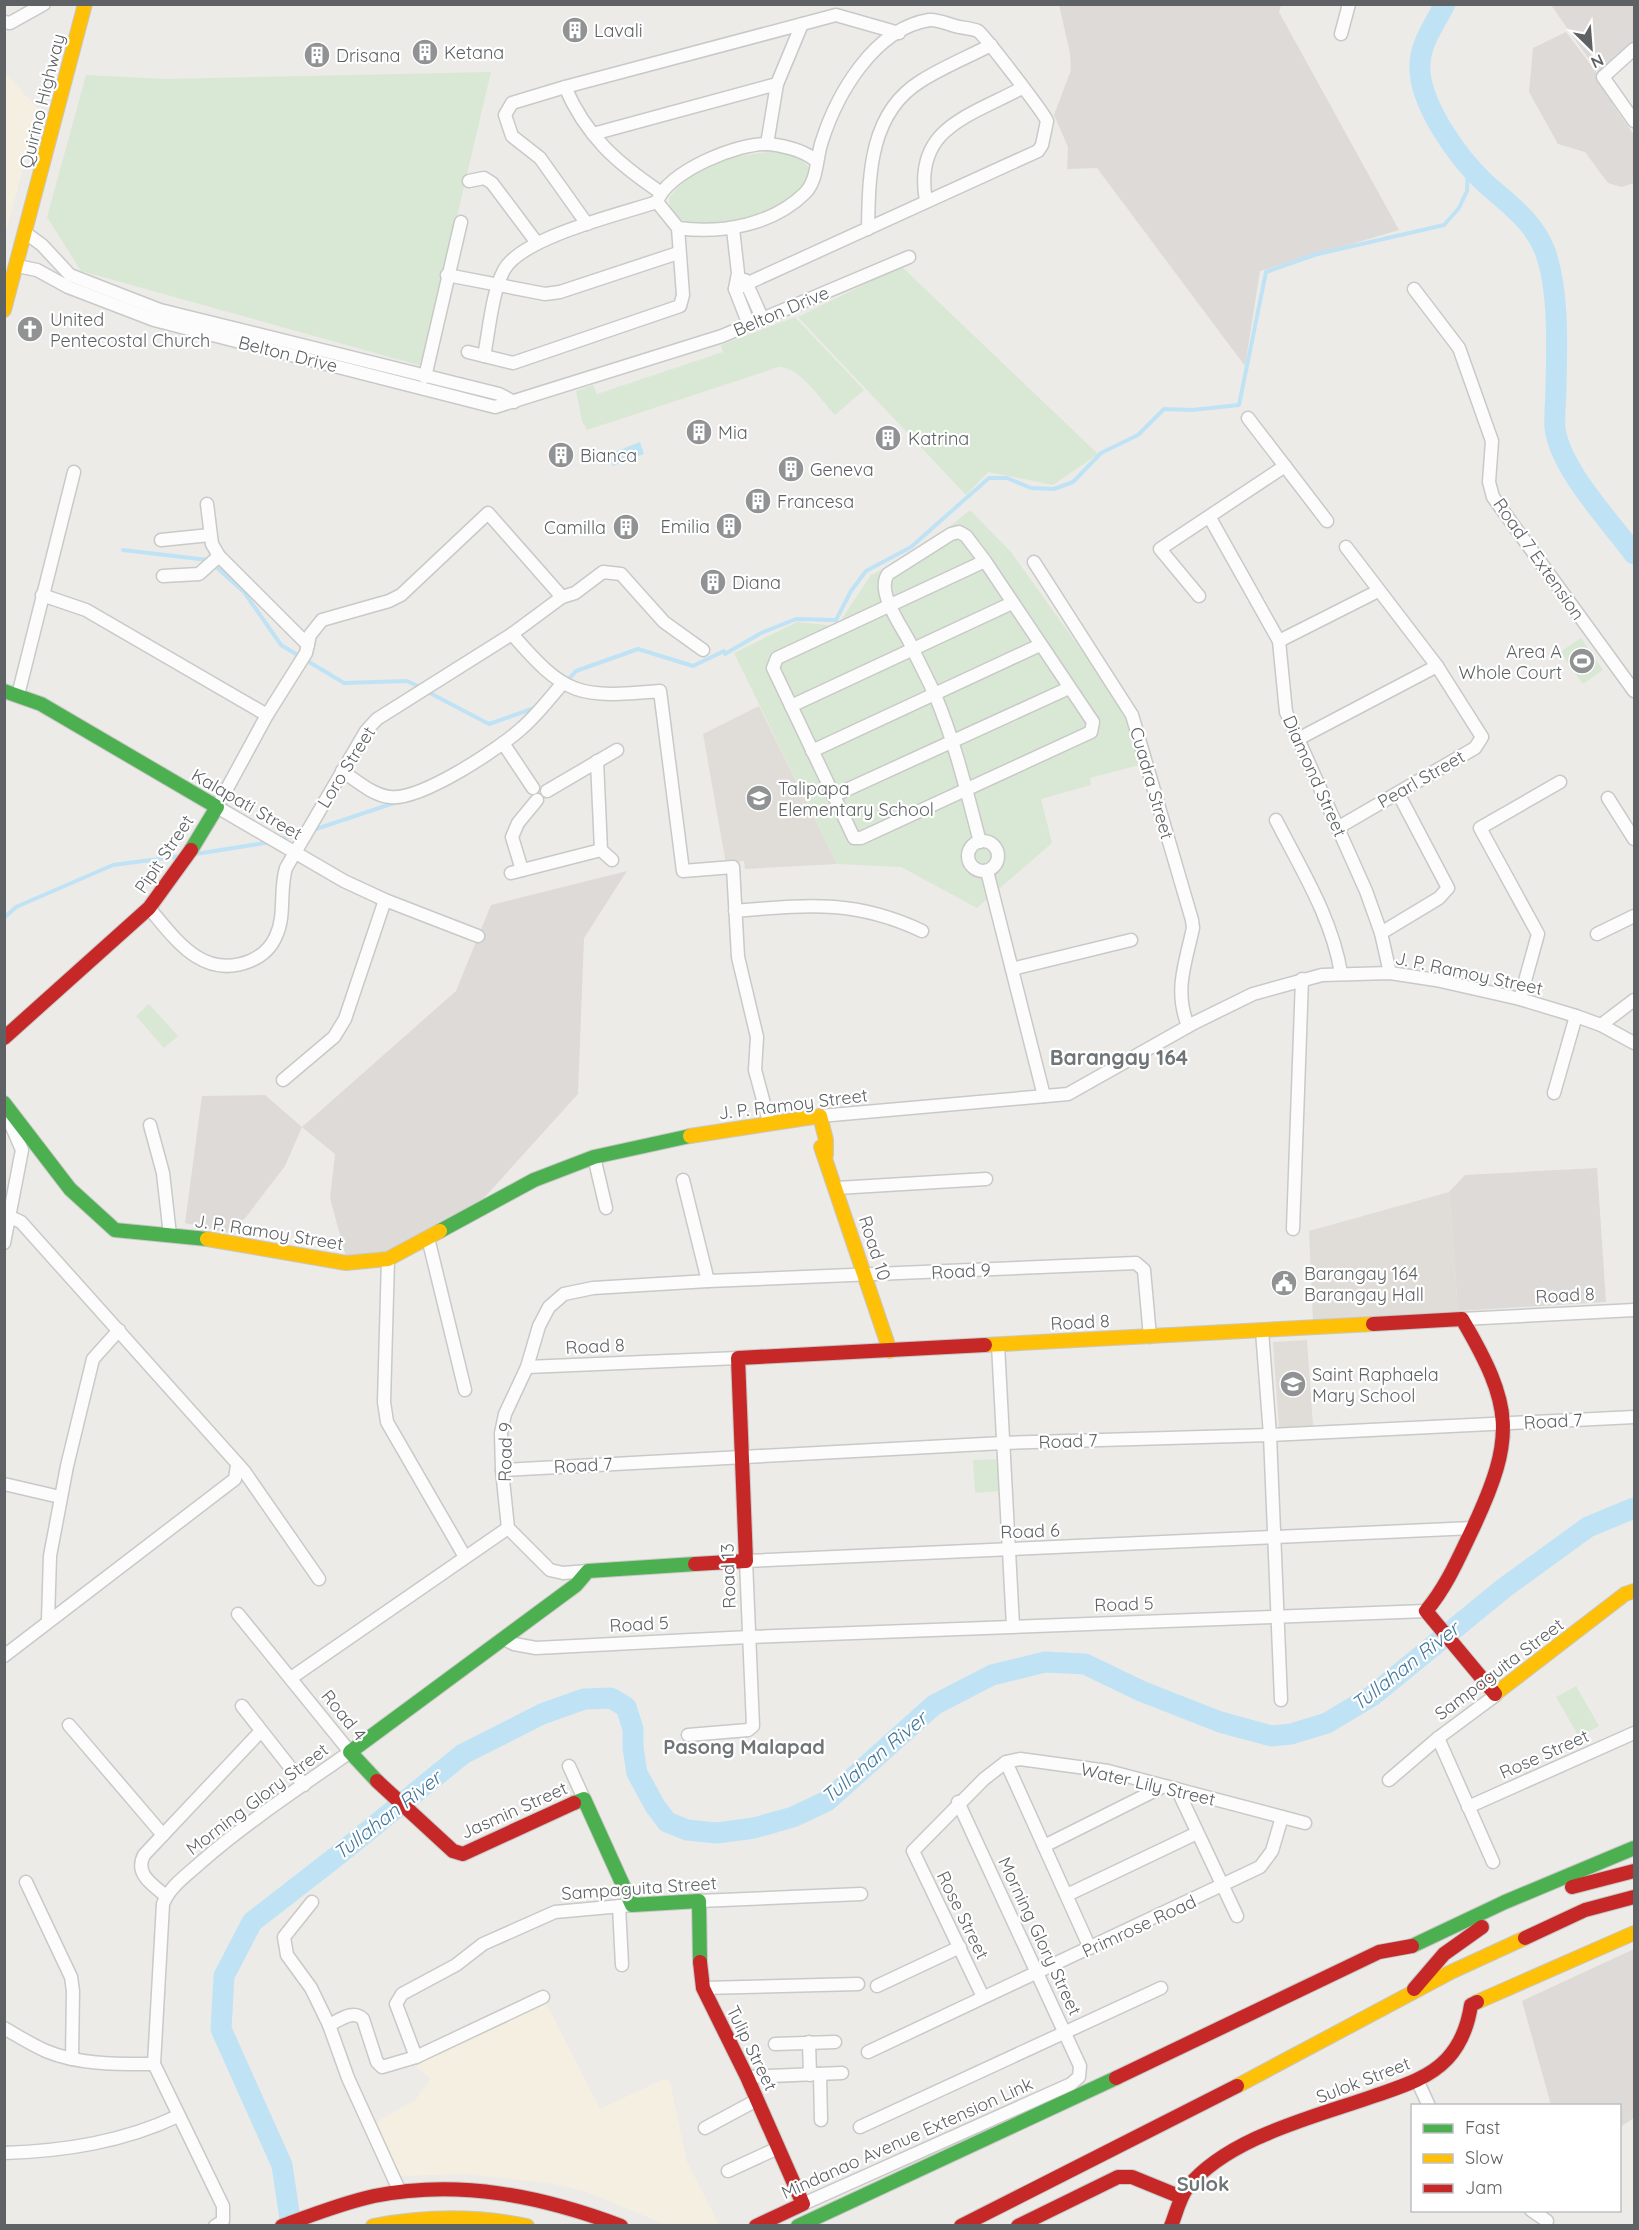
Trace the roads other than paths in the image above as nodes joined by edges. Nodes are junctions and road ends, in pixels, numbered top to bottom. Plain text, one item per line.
1 (44, 4) edge
2 (85, 4) edge
3 (1349, 4) edge
4 (4, 22) edge
5 (802, 24) junction
6 (899, 33) junction
7 (1341, 34) dead end
8 (991, 45) junction
9 (1635, 49) edge
10 (777, 84) junction
11 (565, 87) junction
12 (1022, 88) junction
13 (1635, 122) edge
14 (593, 134) junction
15 (767, 144) junction
16 (816, 161) junction
17 (469, 181) dead end
18 (659, 197) junction
19 (926, 201) junction
20 (461, 222) dead end
21 (587, 224) junction
22 (678, 228) junction
23 (733, 229) junction
24 (868, 229) junction
25 (27, 234) junction
26 (537, 243) junction
27 (678, 253) junction
28 (909, 257) dead end
29 (53, 258) junction
30 (17, 266) junction
31 (738, 273) junction
32 (45, 274) junction
33 (447, 274) junction
34 (68, 280) junction
35 (749, 284) junction
36 (499, 286) junction
37 (1414, 288) dead end
38 (735, 289) junction
39 (4, 310) edge
40 (763, 320) junction
41 (189, 323) junction
42 (748, 325) junction
43 (468, 352) dead end
44 (484, 356) junction
45 (425, 377) junction
46 (514, 402) junction
47 (1248, 418) dead end
48 (1286, 466) junction
49 (74, 472) dead end
50 (207, 504) dead end
51 (1210, 518) junction
52 (1327, 521) dead end
53 (210, 535) junction
54 (161, 540) dead end
55 (1346, 547) dead end
56 (219, 556) junction
57 (985, 561) junction
58 (1034, 562) dead end
59 (163, 576) dead end
60 (1378, 591) junction
61 (42, 595) junction
62 (1199, 596) dead end
63 (562, 597) junction
64 (1012, 603) junction
65 (891, 604) junction
66 (512, 634) junction
67 (1279, 641) junction
68 (1040, 645) junction
69 (307, 649) junction
70 (913, 649) junction
71 (703, 650) dead end
72 (1437, 666) junction
73 (562, 684) junction
74 (1069, 688) junction
75 (1635, 691) edge
76 (11, 693) edge
77 (935, 695) junction
78 (791, 706) junction
79 (267, 715) junction
80 (1298, 739) junction
81 (505, 742) junction
82 (952, 742) junction
83 (617, 750) dead end
84 (812, 751) junction
85 (597, 761) junction
86 (342, 771) junction
87 (1560, 782) dead end
88 (966, 790) junction
89 (539, 791) junction
90 (1398, 793) junction
91 (833, 796) junction
92 (1608, 798) dead end
93 (217, 807) junction
94 (1276, 820) dead end
95 (1339, 827) junction
96 (1635, 839) edge
97 (980, 842) junction
98 (601, 850) junction
99 (294, 852) junction
100 (612, 860) dead end
101 (987, 871) junction
102 (385, 900) junction
103 (149, 908) junction
104 (735, 911) junction
105 (1635, 915) edge
106 (922, 931) dead end
107 (1381, 933) junction
108 (1597, 934) dead end
109 (478, 936) dead end
110 (1131, 940) dead end
111 (1012, 969) junction
112 (1341, 973) junction
113 (1390, 973) junction
114 (1302, 979) junction
115 (1520, 999) junction
116 (1635, 1000) edge
117 (1576, 1016) junction
118 (1601, 1025) junction
119 (1188, 1026) junction
120 (4, 1038) edge
121 (1635, 1043) edge
122 (283, 1080) dead end
123 (1554, 1093) dead end
124 (1044, 1096) junction
125 (5, 1104) edge
126 (815, 1116) junction
127 (769, 1122) junction
128 (150, 1125) dead end
129 (594, 1157) junction
130 (986, 1179) dead end
131 (683, 1180) dead end
132 (837, 1188) junction
133 (606, 1208) dead end
134 (8, 1215) edge
135 (1293, 1229) dead end
136 (170, 1235) junction
137 (428, 1238) junction
138 (4, 1243) edge
139 (388, 1259) junction
140 (865, 1275) junction
141 (708, 1281) junction
142 (1635, 1310) edge
143 (1462, 1319) junction
144 (119, 1330) junction
145 (1262, 1331) junction
146 (1150, 1336) junction
147 (998, 1345) junction
148 (890, 1351) junction
149 (738, 1358) junction
150 (527, 1367) junction
151 (465, 1390) dead end
152 (1635, 1417) edge
153 (1507, 1423) junction
154 (1270, 1436) junction
155 (1004, 1443) junction
156 (741, 1457) junction
157 (237, 1465) junction
158 (502, 1470) junction
159 (4, 1484) edge
160 (60, 1497) junction
161 (507, 1528) junction
162 (1473, 1528) junction
163 (1275, 1538) junction
164 (1009, 1550) junction
165 (465, 1557) junction
166 (746, 1561) junction
167 (588, 1571) junction
168 (319, 1579) dead end
169 (1635, 1591) edge
170 (1426, 1611) junction
171 (238, 1614) dead end
172 (1278, 1616) junction
173 (48, 1620) junction
174 (1012, 1626) junction
175 (749, 1637) junction
176 (504, 1639) junction
177 (4, 1656) edge
178 (291, 1678) junction
179 (1496, 1695) junction
180 (1281, 1700) dead end
181 (242, 1706) dead end
182 (69, 1725) dead end
183 (261, 1731) junction
184 (1635, 1733) edge
185 (688, 1735) dead end
186 (1438, 1738) junction
187 (350, 1752) junction
188 (1006, 1761) junction
189 (569, 1766) dead end
190 (1389, 1780) dead end
191 (304, 1785) junction
192 (1164, 1786) junction
193 (1177, 1790) junction
194 (584, 1799) junction
195 (958, 1802) junction
196 (1468, 1808) junction
197 (1282, 1817) junction
198 (1305, 1823) dead end
199 (430, 1832) joint
200 (1197, 1833) junction
201 (163, 1835) junction
202 (1044, 1846) junction
203 (1635, 1848) edge
204 (1493, 1862) dead end
205 (1635, 1871) edge
206 (26, 1882) dead end
207 (1223, 1887) junction
208 (861, 1894) dead end
209 (1067, 1895) junction
210 (166, 1896) junction
211 (1635, 1897) edge
212 (699, 1901) junction
213 (312, 1902) dead end
214 (625, 1906) junction
215 (1237, 1916) dead end
216 (1635, 1932) edge
217 (960, 1947) junction
218 (1090, 1948) junction
219 (622, 1965) dead end
220 (1037, 1973) junction
221 (858, 1984) dead end
222 (877, 1986) dead end
223 (703, 1988) junction
224 (1161, 1988) dead end
225 (1412, 1993) junction
226 (543, 1997) dead end
227 (983, 1997) junction
228 (329, 2025) junction
229 (4, 2028) edge
230 (1064, 2033) junction
231 (809, 2042) junction
232 (835, 2042) dead end
233 (775, 2044) dead end
234 (868, 2052) dead end
235 (416, 2057) junction
236 (72, 2058) junction
237 (154, 2064) junction
238 (842, 2073) dead end
239 (815, 2074) junction
240 (747, 2077) junction
241 (1417, 2080) junction
242 (1071, 2084) joint
243 (757, 2100) junction
244 (1428, 2104) edge
245 (178, 2116) junction
246 (821, 2120) dead end
247 (860, 2127) dead end
248 (705, 2128) dead end
249 (778, 2148) junction
250 (4, 2153) edge
251 (728, 2171) dead end
252 (400, 2192) junction
253 (1181, 2198) junction
254 (803, 2204) junction
255 (1532, 2212) edge
256 (1547, 2222) dead end
257 (219, 2223) edge
258 (282, 2226) edge
259 (373, 2226) edge
260 (526, 2226) edge
261 (621, 2226) edge
262 (756, 2226) edge
263 (798, 2226) edge
264 (961, 2226) edge
265 (1018, 2226) edge
266 (1171, 2226) edge

1 - 4 street
2 - 25 main road, Quirino Highway
3 - 7 street
5 - 6 street
5 - 10 street
5 - 11 street
6 - 8 street
6 - 16 street
8 - 12 street
8 - 24 street
9 - 13 street
10 - 14 street
10 - 15 street
11 - 14 street
11 - 21 street
12 - 19 street
12 - 19 street
14 - 18 street
15 - 16 street
15 - 18 street
16 - 23 street
17 - 26 street
18 - 21 street
18 - 22 street
19 - 24 street
20 - 33 street
21 - 26 street
22 - 23 street
22 - 27 street
23 - 31 street
24 - 35 street
25 - 29 street, Belton Drive
25 - 30 main road, Quirino Highway
26 - 36 street
27 - 36 street
27 - 44 street
28 - 40 street, Belton Drive
29 - 32 street
29 - 34 street, Belton Drive
30 - 32 street, Belton Drive
30 - 39 main road, Quirino Highway
31 - 35 street
31 - 38 street
32 - 34 street, Belton Drive
33 - 36 street
33 - 45 street
34 - 41 street, Belton Drive
35 - 38 street
35 - 40 street
36 - 44 street
37 - 75 street, Road 7 Extension
38 - 42 street
40 - 42 street, Belton Drive
41 - 45 street, Belton Drive
41 - 46 street, Belton Drive
42 - 46 street, Belton Drive
43 - 44 street
45 - 46 street, Belton Drive
47 - 48 street
48 - 51 street
48 - 52 street
49 - 61 street
50 - 53 street
51 - 62 street
51 - 67 street, Diamond Street
53 - 54 street
53 - 56 street
55 - 60 street, Pearl Street
56 - 59 street
56 - 69 street
57 - 64 street
57 - 65 street
57 - 65 street
58 - 119 street, Cuadra Street
60 - 67 street
60 - 72 street, Pearl Street
61 - 76 street
61 - 79 street
63 - 66 street, Loro Street
63 - 69 street, Pipit Street
63 - 71 street, Loro Street
64 - 68 street
64 - 70 street
65 - 70 street
65 - 78 street
66 - 73 street
66 - 86 street, Loro Street
67 - 80 street, Diamond Street
68 - 74 street
68 - 77 street
69 - 79 street, Pipit Street
70 - 77 street
70 - 78 street
72 - 80 street
72 - 90 street, Pearl Street
73 - 81 street
73 - 104 street
74 - 82 street
74 - 88 street
76 - 93 main road, Kalapati Street
77 - 82 street
77 - 84 street
78 - 84 street
79 - 93 street, Pipit Street
80 - 95 street, Diamond Street
81 - 86 street
81 - 89 street
82 - 88 street
82 - 91 street
83 - 85 street
84 - 91 street
85 - 89 street
85 - 98 street
86 - 99 street, Loro Street
87 - 115 street
88 - 91 street
88 - 97 street
89 - 98 street
90 - 95 street, Pearl Street
90 - 107 street
92 - 96 street
93 - 99 street, Kalapati Street
93 - 103 main road, Pipit Street
94 - 112 street
95 - 107 street, Diamond Street
97 - 101 street
97 - 101 street
98 - 100 street
99 - 102 street, Kalapati Street
99 - 103 street, Loro Street
101 - 111 street
102 - 109 street, Kalapati Street
102 - 122 street
103 - 120 main road, Pipit Street
104 - 106 street
104 - 127 street
105 - 108 street
107 - 113 street, Diamond Street
110 - 111 street
111 - 124 street
112 - 113 street, J. P. Ramoy Street
112 - 114 street, J. P. Ramoy Street
113 - 115 street, J. P. Ramoy Street
114 - 119 street, J. P. Ramoy Street
114 - 135 street
115 - 117 street, J. P. Ramoy Street
116 - 118 street
117 - 118 street, J. P. Ramoy Street
117 - 123 street
118 - 121 street, J. P. Ramoy Street
119 - 124 street, J. P. Ramoy Street
124 - 126 street, J. P. Ramoy Street
125 - 134 street
125 - 136 main road, J. P. Ramoy Street
126 - 127 main road, J. P. Ramoy Street
126 - 132 main road, Road 10
127 - 129 main road, J. P. Ramoy Street
128 - 136 street
129 - 133 street
129 - 137 main road, J. P. Ramoy Street
130 - 132 street
131 - 141 street
132 - 140 main road, Road 10
134 - 138 street
134 - 144 street
136 - 139 main road, J. P. Ramoy Street
137 - 139 main road, J. P. Ramoy Street
137 - 151 street
139 - 165 street
140 - 141 street, Road 9
140 - 146 street, Road 9
140 - 148 main road, Road 10
141 - 150 street, Road 9
142 - 143 street, Road 8
143 - 145 main road, Road 8
143 - 153 main road
144 - 157 street
144 - 160 street
145 - 146 main road, Road 8
145 - 154 street
146 - 147 main road, Road 8
147 - 148 main road, Road 8
147 - 155 street
148 - 149 main road, Road 8
149 - 150 street, Road 8
149 - 156 main road, Road 13
150 - 158 street, Road 9
152 - 153 street, Road 7
153 - 154 street, Road 7
153 - 162 main road
154 - 155 street, Road 7
154 - 163 street
155 - 156 street, Road 7
155 - 164 street
156 - 158 street, Road 7
156 - 166 main road, Road 13
157 - 168 street
157 - 173 street
158 - 161 street, Road 9
159 - 160 street
160 - 173 street
161 - 165 street
161 - 167 street
162 - 163 street, Road 6
162 - 170 main road
163 - 164 street, Road 6
163 - 172 street
164 - 166 street, Road 6
164 - 174 street
165 - 178 street
166 - 167 main road, Road 6
166 - 175 street, Road 13
167 - 176 main road, Morning Glory Street
169 - 179 main road, Sampaguita Street
170 - 172 street, Road 5
170 - 179 main road
171 - 178 street, Road 4
172 - 174 street, Road 5
172 - 180 street
173 - 177 street
174 - 175 street, Road 5
175 - 176 street, Road 5
175 - 185 street, Road 13
176 - 187 main road, Morning Glory Street
178 - 187 street, Road 4
179 - 186 street, Sampaguita Street
181 - 183 street
182 - 201 street
183 - 191 street
183 - 201 street
184 - 196 street, Rose Street
186 - 190 street, Sampaguita Street
186 - 196 street
187 - 191 street, Morning Glory Street
187 - 199 main road, Road 4
188 - 192 street, Water Lily Street
188 - 195 street
188 - 202 street
189 - 194 street
191 - 210 street, Morning Glory Street
192 - 193 street, Water Lily Street
192 - 202 street
193 - 197 street, Water Lily Street
193 - 200 street
194 - 199 main road, Jasmin Street
194 - 214 main road
195 - 217 street, Rose Street
195 - 220 street, Morning Glory Street
196 - 204 street
197 - 198 street, Water Lily Street
197 - 207 street, Primrose Road
200 - 207 street
200 - 209 street
201 - 210 street
202 - 209 street
203 - 263 main road
205 - 225 main road
206 - 236 street
207 - 215 street
207 - 218 street, Primrose Road
208 - 212 street, Sampaguita Street
209 - 218 street
210 - 237 street
211 - 225 main road
212 - 214 main road, Sampaguita Street
212 - 223 main road, Tulip Street
213 - 228 street
214 - 219 street
214 - 235 street, Sampaguita Street
216 - 241 main road, Sulok Street
217 - 222 street
217 - 227 street, Rose Street
218 - 220 street, Primrose Road
220 - 227 street, Primrose Road
220 - 230 street, Morning Glory Street
221 - 223 street
223 - 240 main road, Tulip Street
224 - 230 street
225 - 264 main road
226 - 235 street
227 - 234 street, Primrose Road
228 - 235 street
228 - 252 street
229 - 236 street
230 - 242 street, Morning Glory Street
230 - 247 street
231 - 232 street
231 - 233 street
231 - 239 street
236 - 237 street
237 - 245 street
238 - 239 street
239 - 240 street
239 - 246 street
240 - 243 main road, Tulip Street
241 - 244 street
241 - 253 main road, Sulok Street
242 - 254 street, Mindanao Avenue Extension Link
243 - 248 street
243 - 249 main road, Tulip Street
245 - 250 street
245 - 257 street
249 - 251 street
249 - 254 main road, Tulip Street
252 - 258 main road
252 - 261 main road
253 - 265 main road
253 - 266 main road
254 - 262 main road, Mindanao Avenue Extension Link
255 - 256 street
259 - 260 main road

